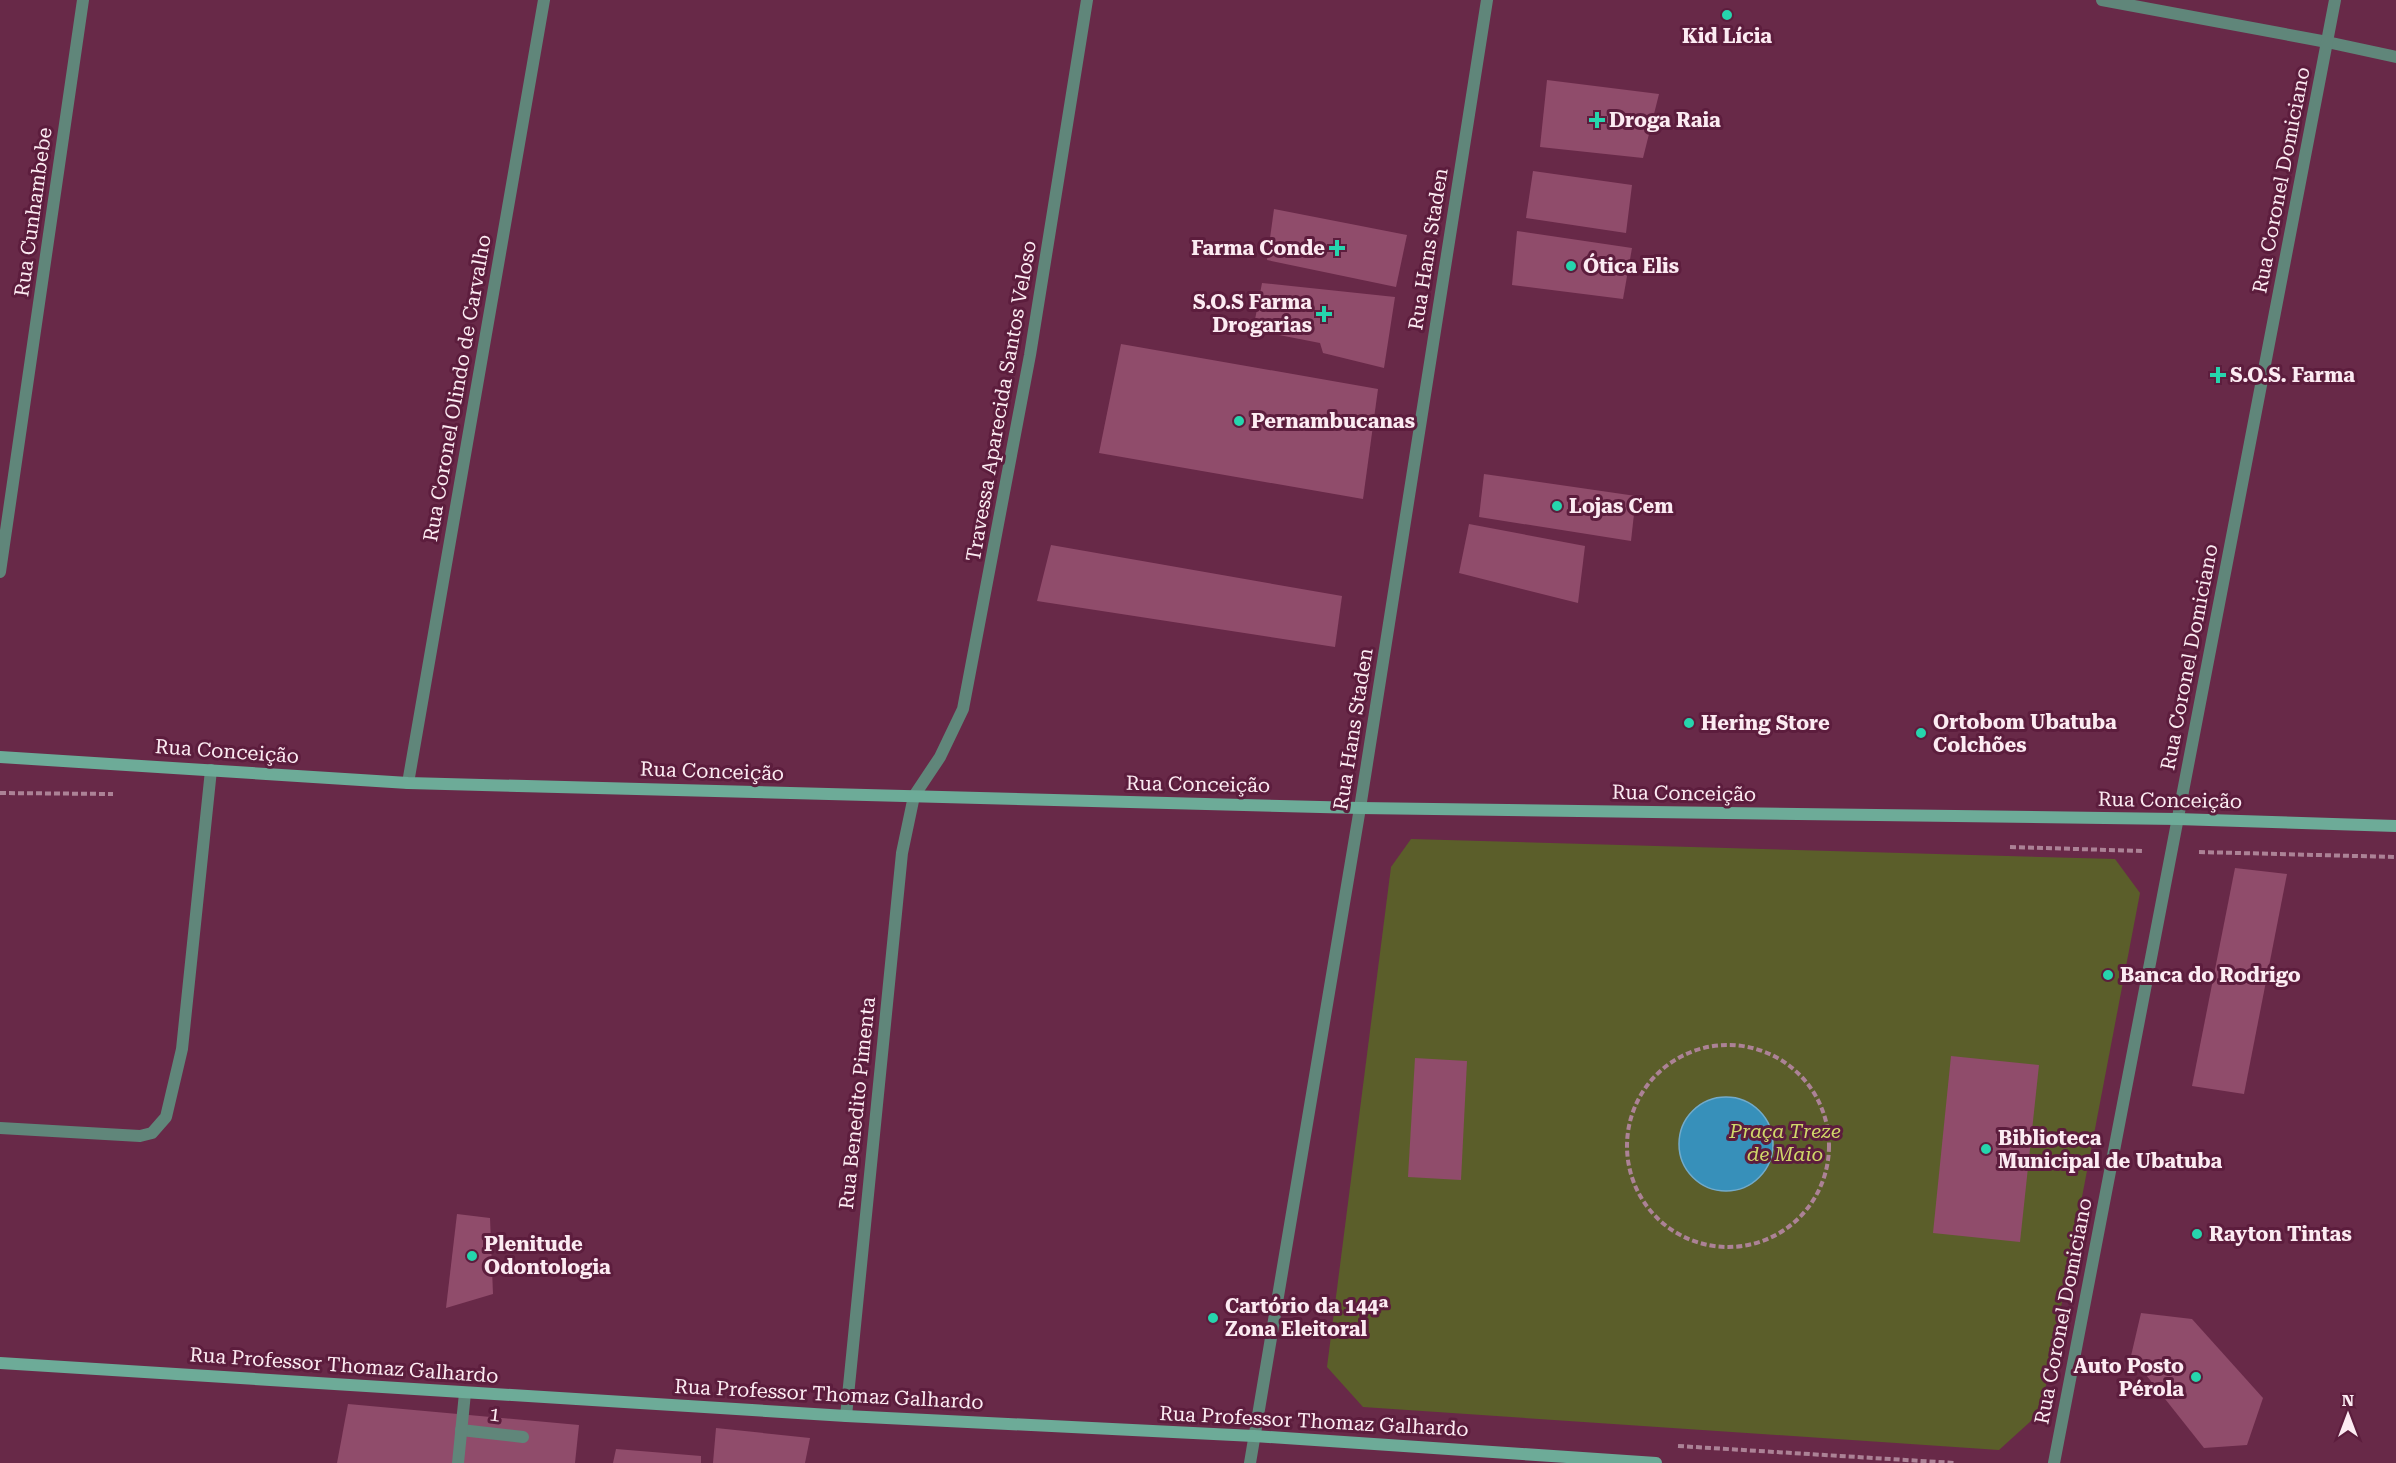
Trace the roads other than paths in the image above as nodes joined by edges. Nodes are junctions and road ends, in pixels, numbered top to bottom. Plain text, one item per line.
1 (83, 0) edge
2 (544, 0) edge
3 (1087, 0) edge
4 (1487, 0) edge
5 (2102, 0) edge
6 (2335, 0) edge
7 (2327, 42) junction
8 (2396, 57) edge
9 (0, 573) edge
10 (0, 757) edge
11 (211, 770) junction
12 (408, 783) junction
13 (914, 796) junction
14 (1360, 808) junction
15 (2177, 819) junction
16 (2396, 826) edge
17 (0, 1128) edge
18 (0, 1363) edge
19 (465, 1393) junction
20 (846, 1416) junction
21 (461, 1430) junction
22 (1254, 1436) junction
23 (523, 1437) dead end
24 (1517, 1458) edge
25 (462, 1462) edge
26 (1250, 1463) edge
27 (1656, 1463) edge
28 (2054, 1463) edge

1 - 9 street, Rua Cunhambebe
2 - 12 street, Rua Coronel Olindo de Carvalho
3 - 13 street, Travessa Aparecida Santos Veloso
4 - 14 street, Rua Hans Staden
5 - 7 street
6 - 7 street, Rua Coronel Domiciano
7 - 8 street
7 - 15 street, Rua Coronel Domiciano
10 - 11 main road, Rua Conceição
11 - 12 main road, Rua Conceição
11 - 17 street
12 - 13 main road, Rua Conceição
13 - 14 main road, Rua Conceição
13 - 20 street, Rua Benedito Pimenta
14 - 15 main road, Rua Conceição
14 - 22 street, Rua Hans Staden
15 - 16 main road, Rua Conceição
15 - 28 street, Rua Coronel Domiciano
18 - 19 main road, Rua Professor Thomaz Galhardo
19 - 20 main road, Rua Professor Thomaz Galhardo
19 - 21 street
20 - 22 main road, Rua Professor Thomaz Galhardo
21 - 23 street, 1
21 - 25 street
22 - 24 main road, Rua Professor Thomaz Galhardo
22 - 26 street, Rua Hans Staden
24 - 27 main road, Rua Professor Thomaz Galhardo

